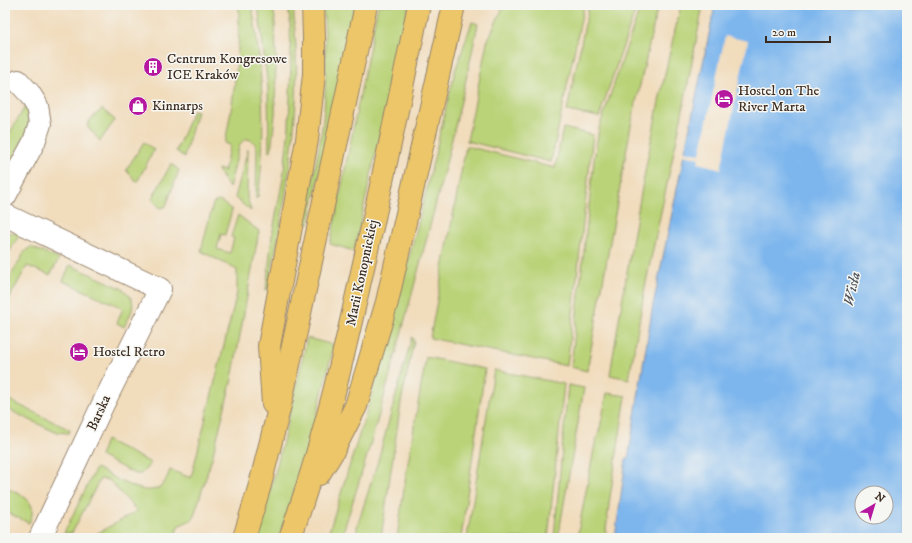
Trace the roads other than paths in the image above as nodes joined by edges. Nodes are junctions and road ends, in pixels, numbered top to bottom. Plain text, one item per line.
1 (312, 5) edge
2 (366, 5) edge
3 (419, 5) edge
4 (454, 5) edge
5 (18, 81) dead end
6 (5, 196) edge
7 (5, 215) edge
8 (275, 427) junction
9 (306, 493) junction
10 (40, 538) edge
11 (244, 538) edge
12 (290, 538) edge

1 - 8 main road
2 - 8 main road
3 - 9 main road, Marii Konopnickiej
4 - 9 main road
5 - 6 street
7 - 10 street, Barska
8 - 11 main road
9 - 12 main road, Marii Konopnickiej

